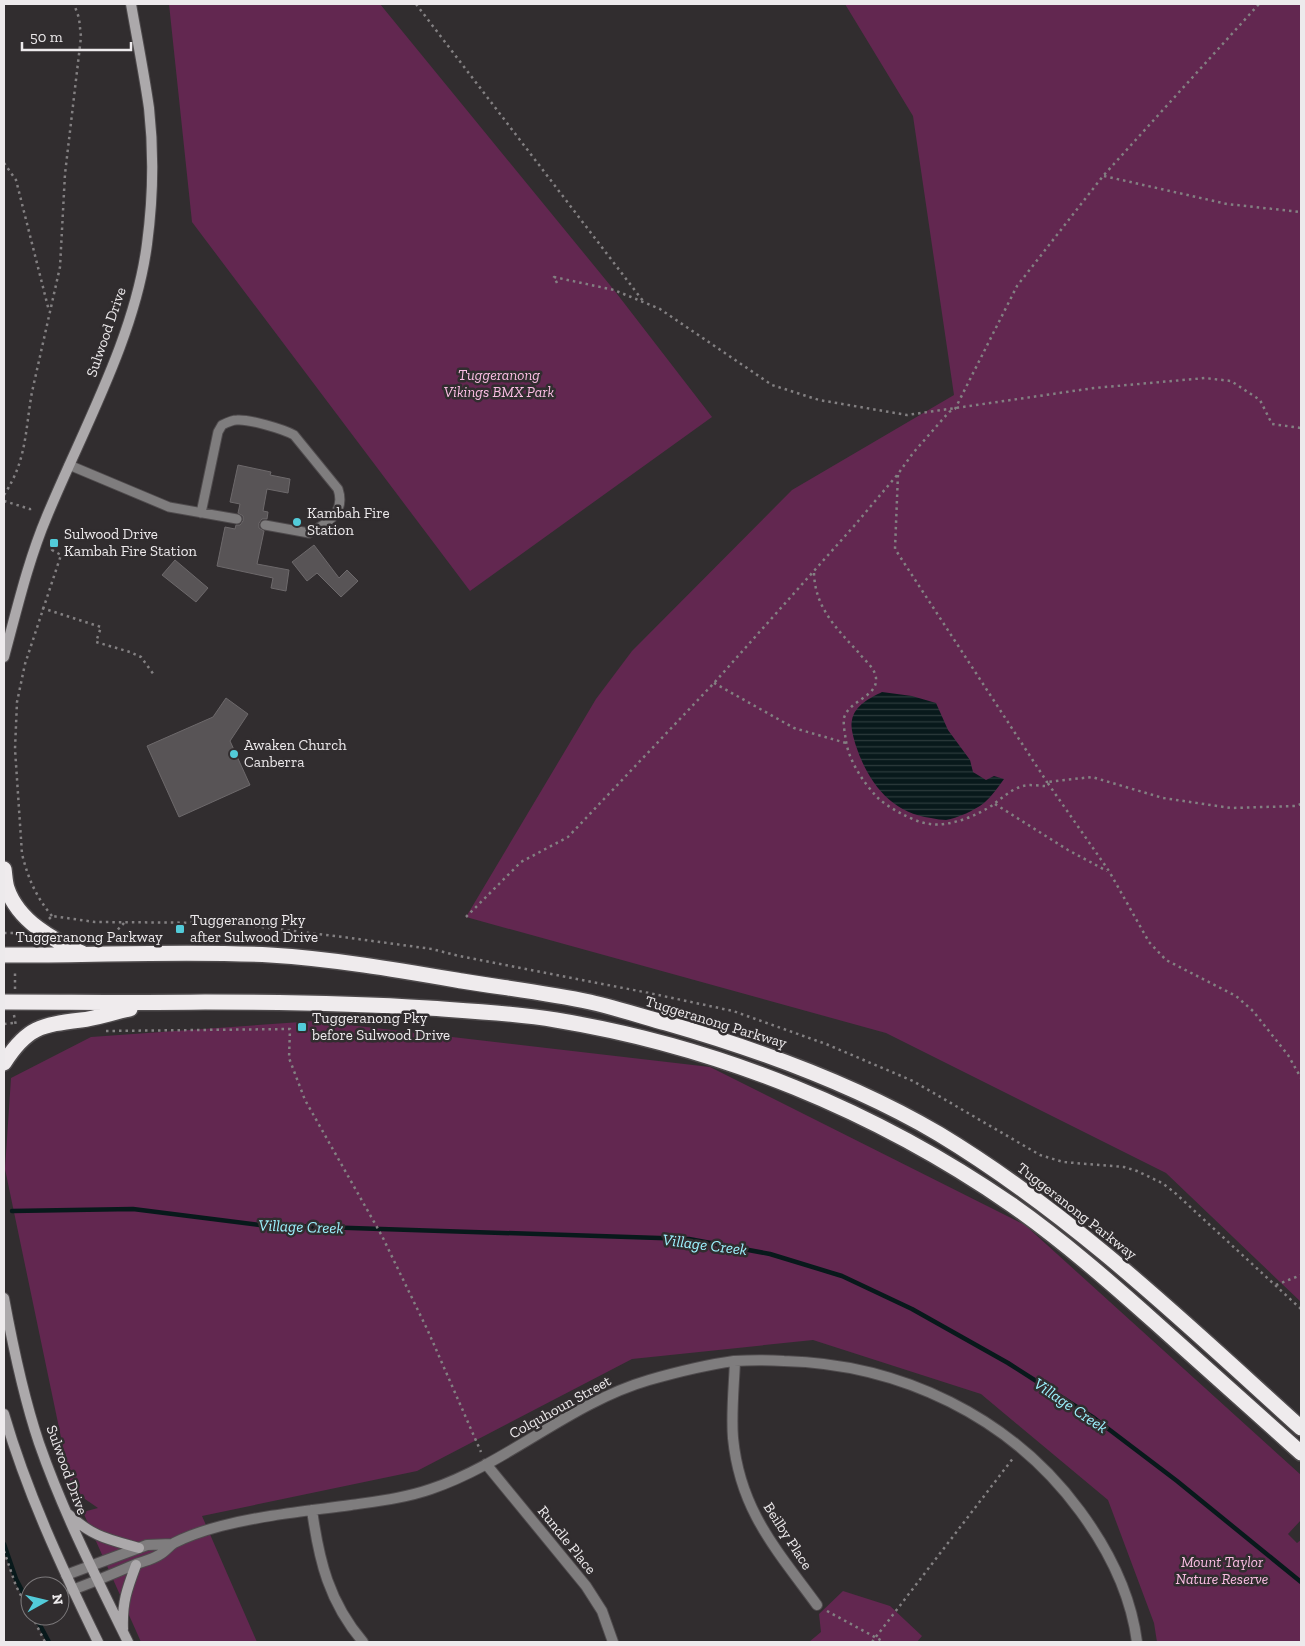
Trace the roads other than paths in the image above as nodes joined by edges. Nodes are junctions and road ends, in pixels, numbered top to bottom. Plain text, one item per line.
1 (131, 4) edge
2 (69, 466) junction
3 (201, 513) junction
4 (237, 519) dead end
5 (265, 525) dead end
6 (4, 655) edge
7 (4, 664) edge
8 (4, 869) edge
9 (10, 955) edge
10 (88, 955) junction
11 (9, 1002) edge
12 (156, 1003) junction
13 (4, 1063) edge
14 (4, 1298) edge
15 (735, 1361) junction
16 (4, 1414) edge
17 (1301, 1428) edge
18 (1301, 1453) edge
19 (486, 1464) junction
20 (64, 1510) junction
21 (312, 1510) junction
22 (172, 1544) junction
23 (139, 1548) junction
24 (136, 1564) junction
25 (90, 1566) junction
26 (66, 1575) junction
27 (97, 1581) junction
28 (72, 1590) junction
29 (817, 1605) road end
30 (123, 1632) junction
31 (98, 1642) edge
32 (128, 1642) edge
33 (363, 1642) edge
34 (613, 1642) edge
35 (1137, 1642) edge

1 - 2 main road, Sulwood Drive
2 - 3 lane
2 - 6 main road, Sulwood Drive
3 - 4 lane
3 - 5 lane
6 - 7 main road, Sulwood Drive
8 - 10 highway
9 - 10 highway, Tuggeranong Parkway
10 - 17 highway, Tuggeranong Parkway
11 - 12 highway
12 - 13 highway
12 - 18 highway
14 - 20 main road, Sulwood Drive
15 - 19 street, Colquhoun Street
15 - 29 street, Beilby Place
15 - 35 street, Colquhoun Street
16 - 26 main road
19 - 21 street, Colquhoun Street
19 - 34 street, Rundle Place
20 - 23 main road
20 - 25 main road, Sulwood Drive
21 - 22 street, Colquhoun Street
21 - 33 street
22 - 23 street, Colquhoun Street
22 - 24 street, Colquhoun Street
23 - 25 street, Colquhoun Street
24 - 27 street, Colquhoun Street
24 - 30 main road
25 - 26 street, Colquhoun Street
25 - 27 main road, Sulwood Drive
26 - 28 main road
27 - 28 street, Colquhoun Street
27 - 30 main road, Sulwood Drive
28 - 31 main road
30 - 32 main road, Sulwood Drive

